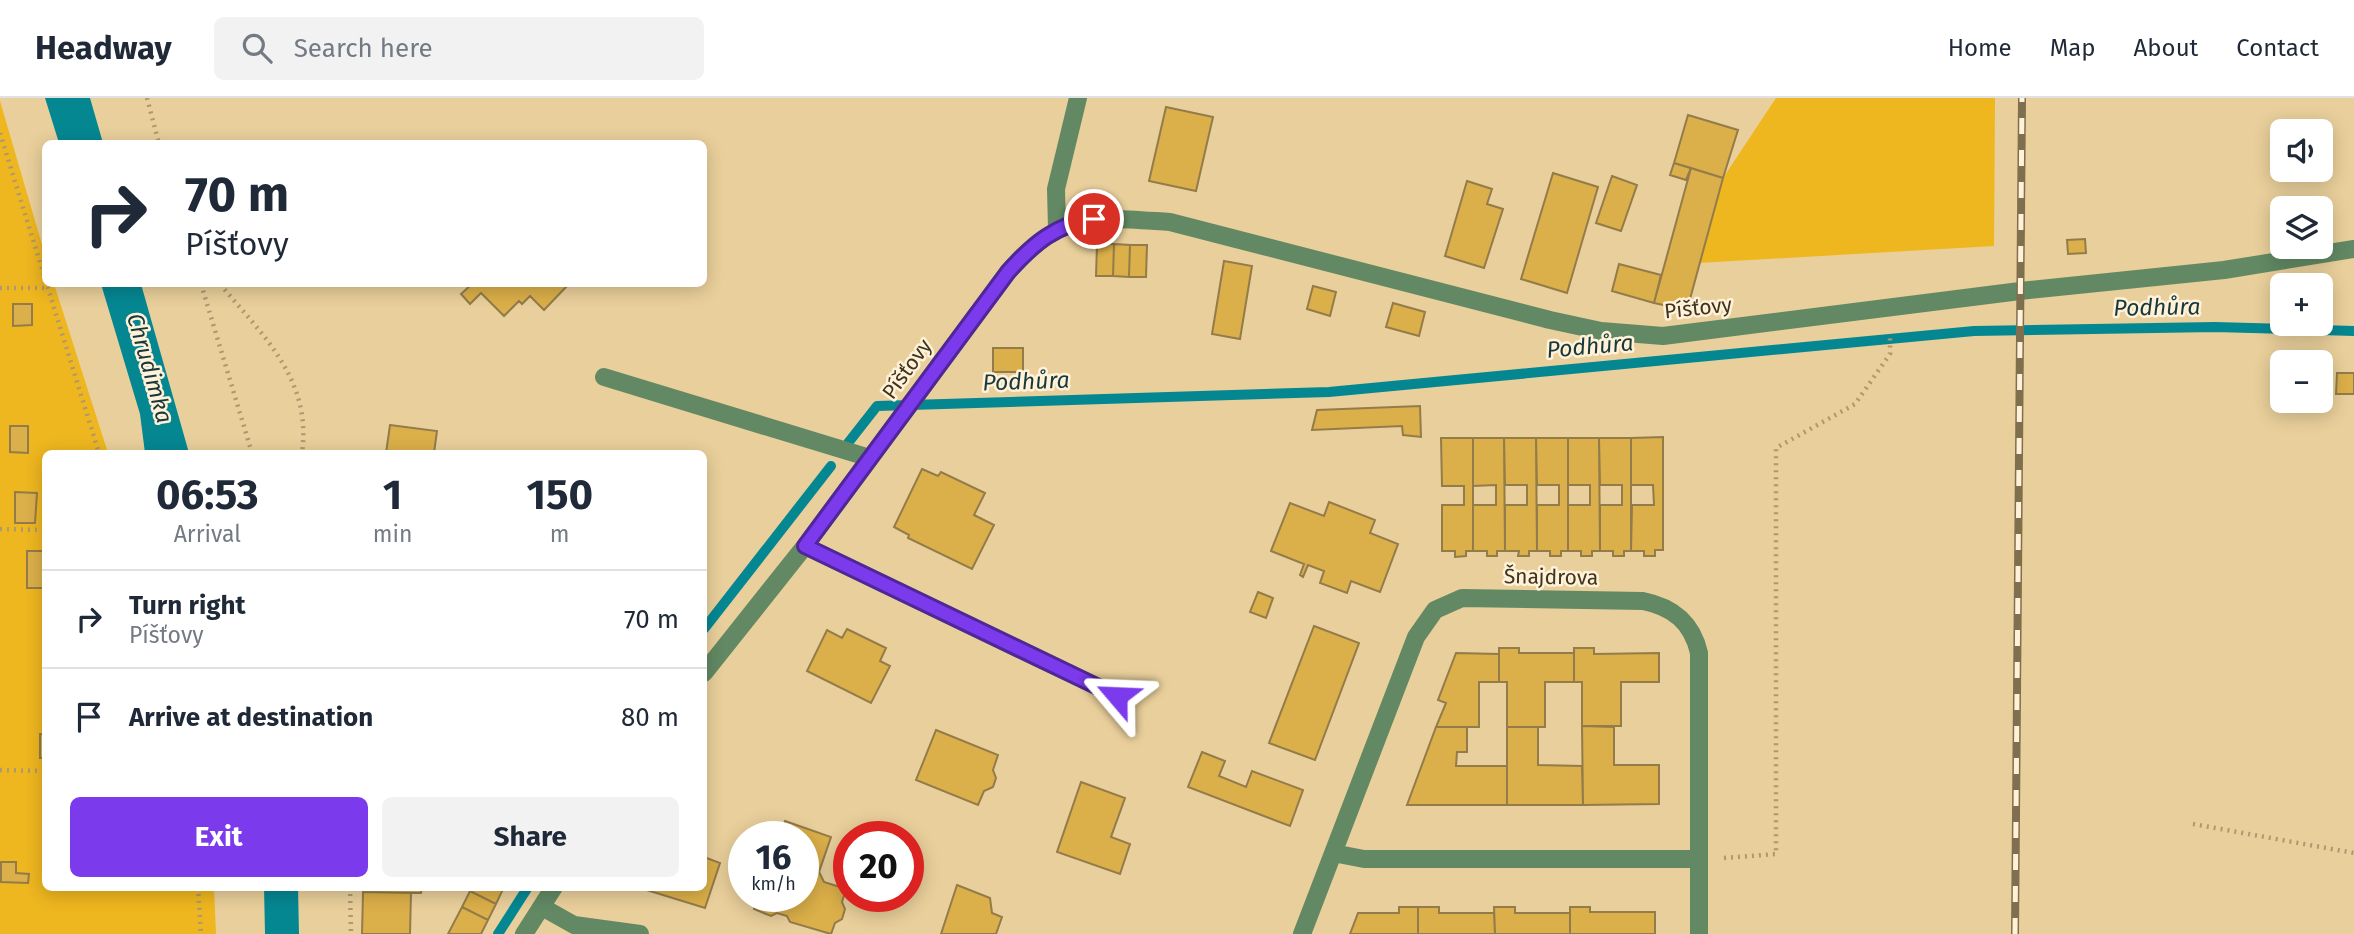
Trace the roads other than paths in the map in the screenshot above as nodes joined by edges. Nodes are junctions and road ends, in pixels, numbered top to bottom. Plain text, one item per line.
1 (1079, 98) edge
2 (1057, 229) junction
3 (2354, 249) edge
4 (604, 377) dead end
5 (870, 458) junction
6 (805, 546) junction
7 (707, 669) edge
8 (1117, 696) dead end
9 (1333, 853) junction
10 (1699, 859) junction
11 (552, 891) edge
12 (542, 907) junction
13 (524, 934) edge
14 (640, 934) edge
15 (1302, 934) edge
16 (1699, 934) edge

1 - 2 street
2 - 3 street, Píšťovy
2 - 5 street, Píšťovy
4 - 5 street
5 - 6 street, Píšťovy
6 - 7 street, Píšťovy
6 - 8 street
9 - 10 street
9 - 10 street, Šnajdrova
9 - 15 street, Šnajdrova
10 - 16 street, Šnajdrova
11 - 12 street
12 - 13 street
12 - 14 street

